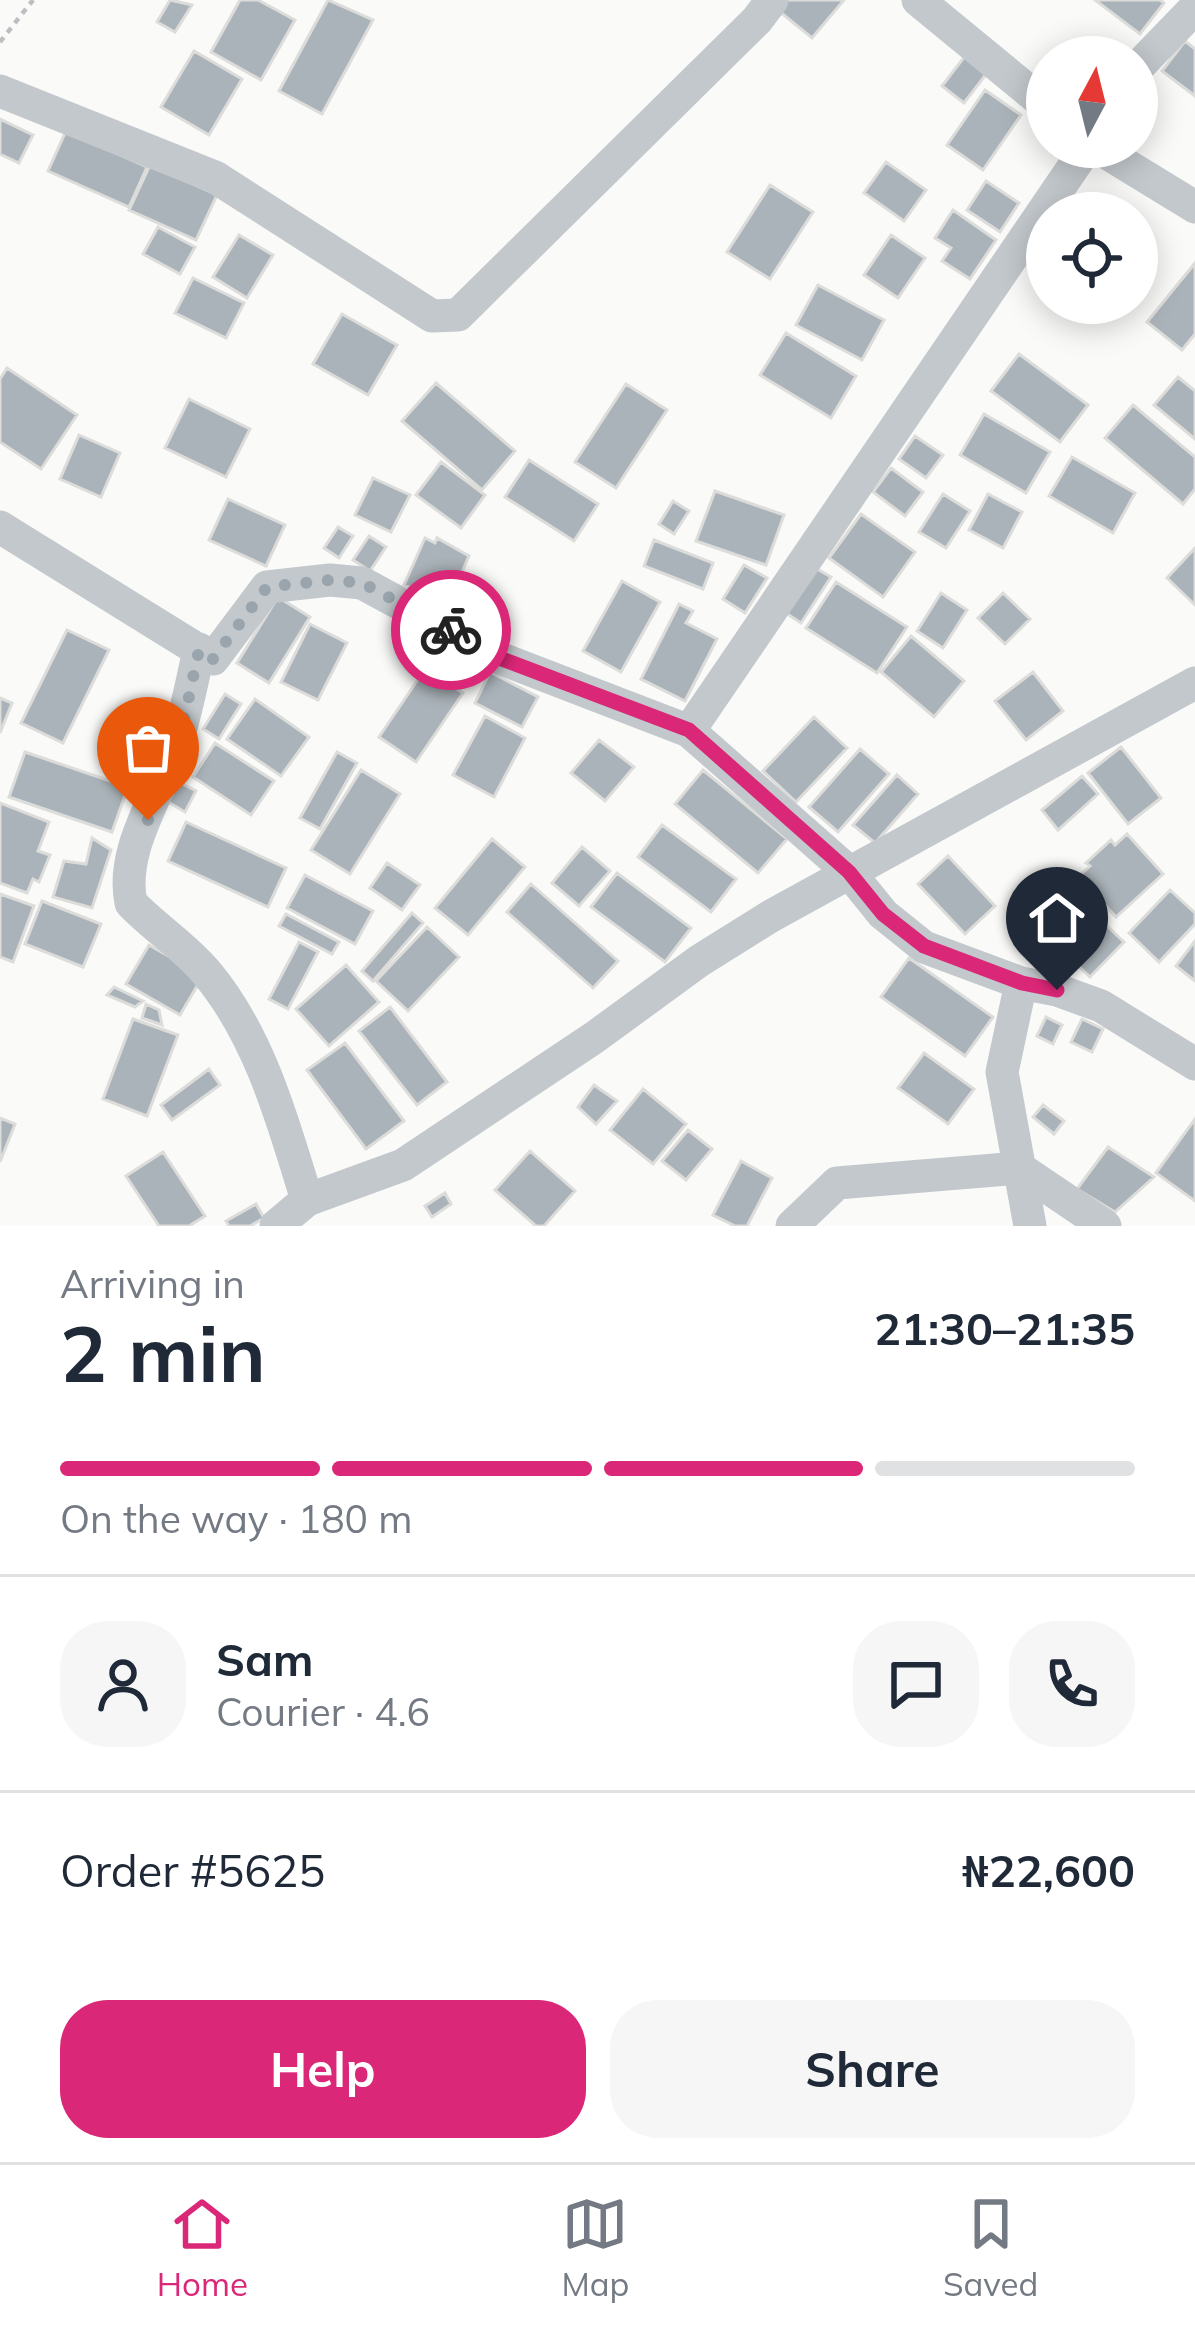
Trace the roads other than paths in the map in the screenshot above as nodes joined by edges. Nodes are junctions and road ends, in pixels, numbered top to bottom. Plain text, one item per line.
1 (772, 0) edge
2 (918, 0) edge
3 (1195, 8) edge
4 (1158, 46) edge
5 (1026, 84) edge
6 (0, 91) edge
7 (1073, 168) edge
8 (1133, 168) edge
9 (1193, 203) edge
10 (0, 527) edge
11 (199, 650) junction
12 (1195, 683) edge
13 (689, 730) junction
14 (849, 872) junction
15 (1022, 983) junction
16 (1195, 1064) edge
17 (1019, 1168) junction
18 (307, 1200) junction
19 (276, 1226) edge
20 (792, 1226) edge
21 (1030, 1226) edge
22 (1105, 1226) edge

1 - 6 street
2 - 5 street
3 - 4 street
7 - 13 street
8 - 9 street
10 - 11 street
11 - 13 street
11 - 18 street
12 - 14 street
13 - 14 street
14 - 15 street
14 - 18 street
15 - 16 street
15 - 17 street
17 - 20 street
17 - 21 street
17 - 22 street
18 - 19 street

